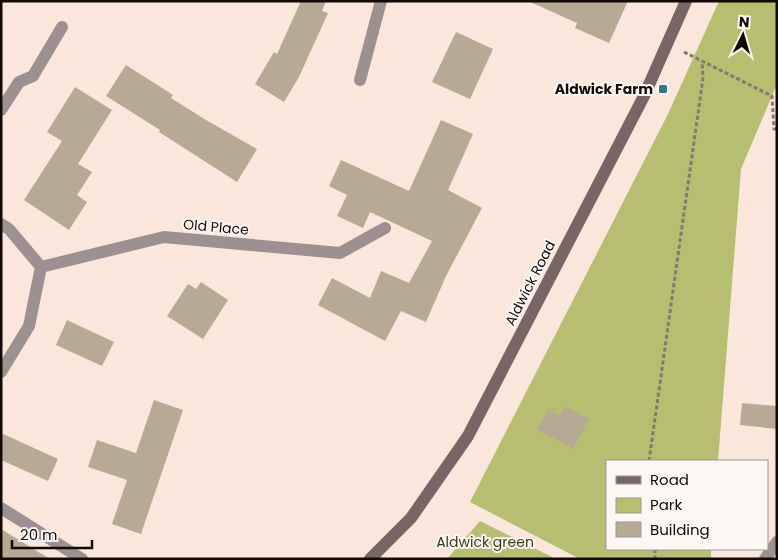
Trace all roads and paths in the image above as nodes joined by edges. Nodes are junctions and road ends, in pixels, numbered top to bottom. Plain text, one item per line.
1 (380, 1) edge
2 (686, 1) edge
3 (62, 27) dead end
4 (668, 43) junction
5 (702, 62) junction
6 (360, 80) dead end
7 (1, 110) edge
8 (777, 129) edge
9 (1, 224) edge
10 (385, 228) dead end
11 (41, 268) junction
12 (1, 372) edge
13 (649, 460) edge
14 (1, 508) edge
15 (777, 542) edge
16 (82, 559) edge
17 (370, 559) edge
18 (765, 559) edge

1 - 6 street
2 - 4 street, Aldwick Road
3 - 7 street
4 - 5 path
4 - 17 street, Aldwick Road
5 - 8 path
5 - 13 path
9 - 11 street
10 - 11 street, Old Place
11 - 12 street
14 - 16 street
15 - 18 street

